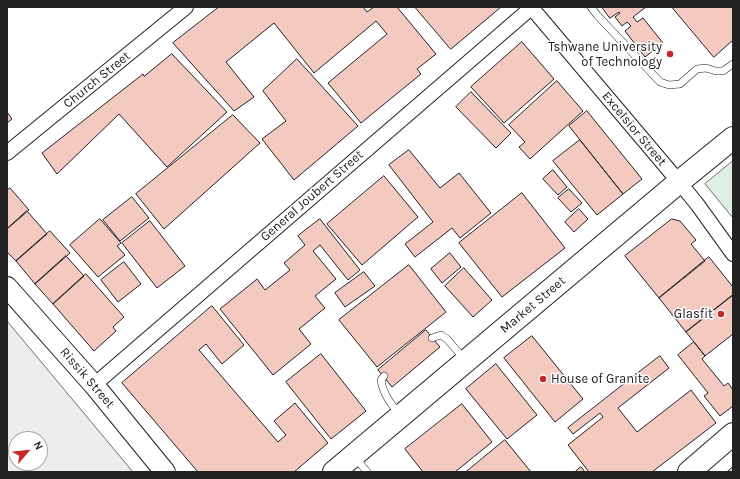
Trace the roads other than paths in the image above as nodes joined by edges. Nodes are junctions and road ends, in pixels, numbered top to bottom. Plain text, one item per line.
1 (186, 7) edge
2 (531, 7) edge
3 (591, 7) edge
4 (733, 64) edge
5 (733, 138) edge
6 (7, 153) edge
7 (679, 182) junction
8 (733, 254) edge
9 (7, 286) edge
10 (432, 338) dead end
11 (466, 362) junction
12 (384, 376) dead end
13 (94, 385) junction
14 (400, 416) junction
15 (733, 434) edge
16 (360, 464) edge
17 (165, 472) edge
18 (334, 472) edge
19 (689, 472) edge

1 - 6 street, Church Street
2 - 7 street, Excelsior Street
2 - 13 street, General Joubert Street
3 - 4 lane
5 - 7 main road, Market Street
7 - 8 street, Excelsior Street
7 - 11 main road, Market Street
9 - 13 main road, Rissik Street
10 - 11 lane
11 - 14 main road, Market Street
12 - 14 lane
13 - 17 main road, Rissik Street
14 - 16 main road, Market Street
15 - 19 main road
16 - 18 main road, Market Street

